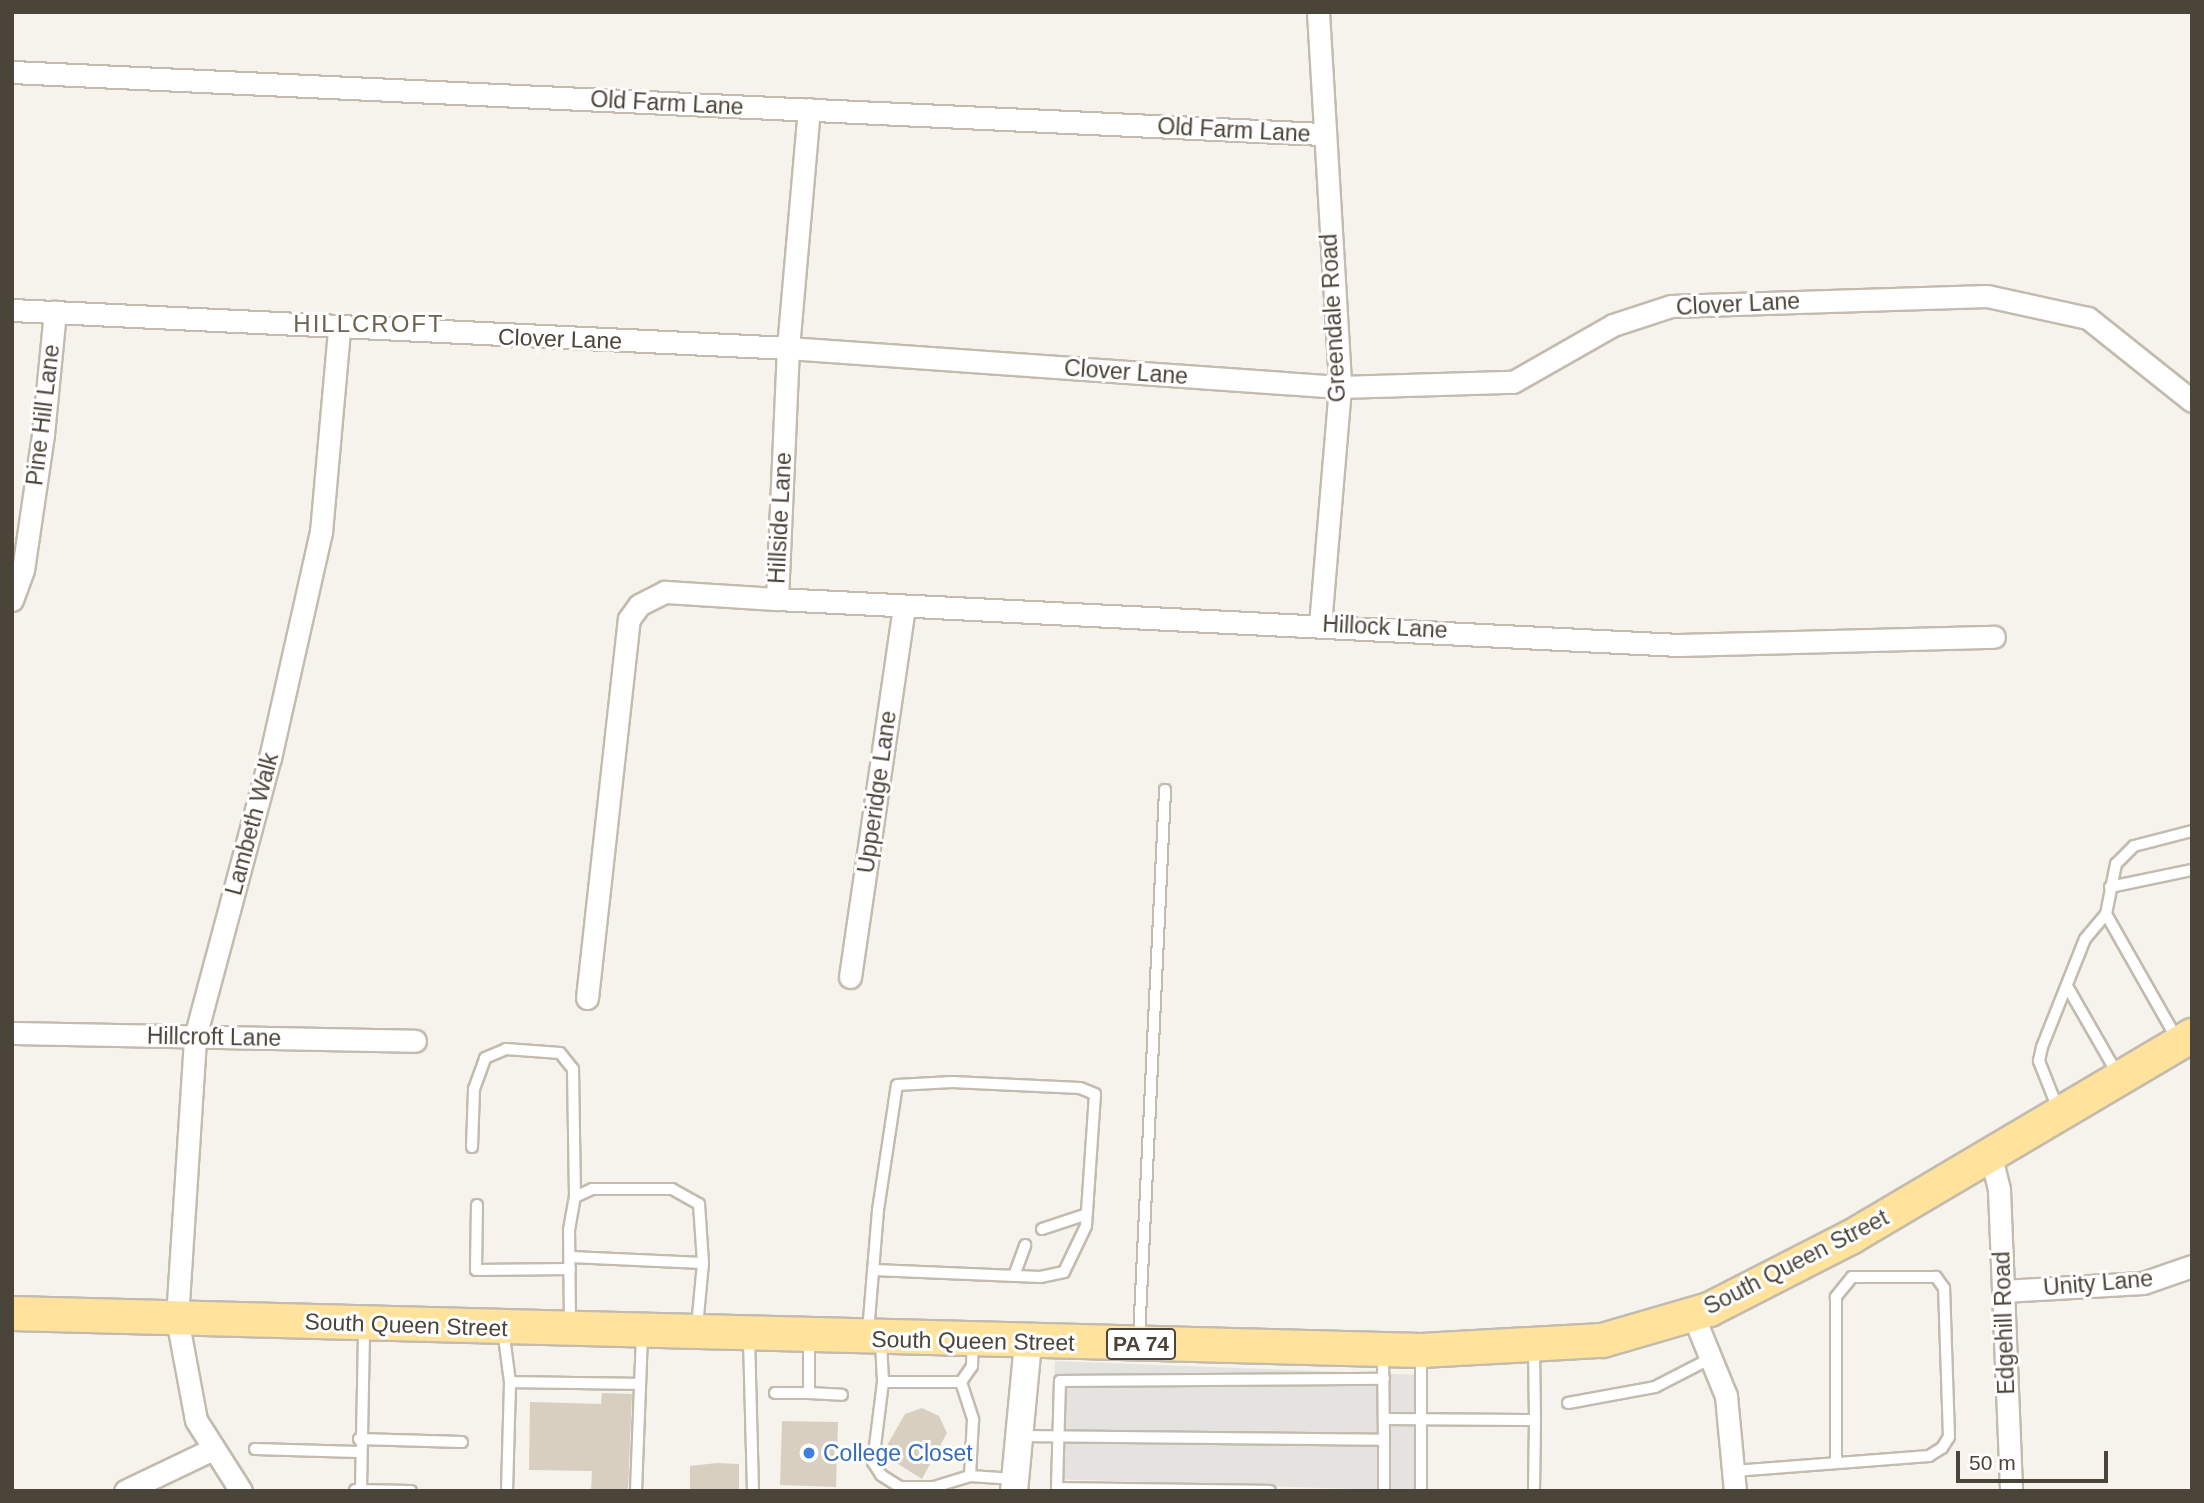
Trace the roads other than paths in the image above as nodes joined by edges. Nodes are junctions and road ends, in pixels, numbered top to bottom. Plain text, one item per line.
1 (1318, 12) edge
2 (12, 72) edge
3 (808, 109) junction
4 (1323, 134) junction
5 (12, 310) edge
6 (55, 312) junction
7 (339, 330) junction
8 (788, 348) junction
9 (1340, 387) junction
10 (2192, 401) edge
11 (776, 599) junction
12 (12, 600) edge
13 (904, 606) junction
14 (1320, 623) junction
15 (1994, 637) dead end
16 (1165, 789) dead end
17 (2192, 831) edge
18 (2192, 870) edge
19 (2110, 887) junction
20 (2106, 914) junction
21 (850, 977) dead end
22 (2067, 986) junction
23 (587, 998) dead end
24 (12, 1032) edge
25 (195, 1037) junction
26 (2185, 1038) edge
27 (415, 1041) dead end
28 (2120, 1077) junction
29 (2060, 1115) junction
30 (472, 1147) dead end
31 (1991, 1157) junction
32 (575, 1197) junction
33 (477, 1205) dead end
34 (1087, 1214) junction
35 (1042, 1229) dead end
36 (1025, 1245) dead end
37 (570, 1257) junction
38 (703, 1263) junction
39 (2192, 1266) edge
40 (570, 1269) junction
41 (873, 1270) junction
42 (1014, 1276) junction
43 (2003, 1291) junction
44 (12, 1313) edge
45 (1693, 1315) junction
46 (177, 1318) junction
47 (364, 1324) junction
48 (503, 1327) junction
49 (570, 1329) junction
50 (642, 1331) junction
51 (697, 1333) junction
52 (749, 1335) junction
53 (809, 1336) junction
54 (874, 1338) junction
55 (973, 1341) junction
56 (1028, 1343) junction
57 (1138, 1344) junction
58 (1534, 1347) junction
59 (1421, 1350) junction
60 (1713, 1357) junction
61 (1384, 1364) junction
62 (510, 1382) junction
63 (883, 1382) junction
64 (961, 1382) junction
65 (640, 1384) junction
66 (775, 1393) dead end
67 (809, 1393) junction
68 (842, 1395) dead end
69 (1568, 1403) dead end
70 (1384, 1419) junction
71 (1421, 1420) junction
72 (1535, 1420) junction
73 (1020, 1436) junction
74 (1059, 1436) junction
75 (359, 1439) junction
76 (1384, 1440) junction
77 (461, 1442) dead end
78 (213, 1449) junction
79 (255, 1449) dead end
80 (358, 1452) junction
81 (1836, 1462) junction
82 (970, 1476) junction
83 (1734, 1481) edge
84 (1015, 1485) edge
85 (357, 1490) edge
86 (1056, 1490) edge
87 (125, 1491) edge
88 (242, 1491) edge
89 (411, 1491) edge
90 (507, 1491) edge
91 (636, 1491) edge
92 (753, 1491) edge
93 (1270, 1491) edge
94 (1384, 1491) edge
95 (1421, 1491) edge
96 (1534, 1491) edge
97 (2011, 1491) edge

1 - 4 street, Greendale Road
2 - 3 street, Old Farm Lane
3 - 4 street, Old Farm Lane
3 - 8 street, Hillside Lane
4 - 9 street, Greendale Road
5 - 6 street, Clover Lane
6 - 7 street, Clover Lane
6 - 12 street, Pine Hill Lane
7 - 8 street, Clover Lane
7 - 25 street, Lambeth Walk
8 - 9 street, Clover Lane
8 - 11 street, Hillside Lane
9 - 10 street, Clover Lane
9 - 14 street, Greendale Road
11 - 13 street, Hillock Lane
11 - 23 street, Hillside Lane
13 - 14 street, Hillock Lane
13 - 21 street, Upperidge Lane
14 - 15 street, Hillock Lane
16 - 57 lane
17 - 19 lane
18 - 19 lane
19 - 20 lane
20 - 22 lane
20 - 26 lane
22 - 28 lane
22 - 29 lane
24 - 25 street, Hillcroft Lane
25 - 27 street, Hillcroft Lane
25 - 46 street, Lambeth Walk
26 - 28 main road, South Queen Street / PA 74
28 - 29 main road, South Queen Street / PA 74
29 - 31 main road, South Queen Street / PA 74
30 - 32 lane
31 - 43 street, Edgehill Road
31 - 45 main road, South Queen Street / PA 74
32 - 37 lane
32 - 38 lane
33 - 40 lane
34 - 35 lane
34 - 41 lane
34 - 42 lane
36 - 42 lane
37 - 38 lane
37 - 40 lane
38 - 51 lane
39 - 43 street, Unity Lane
40 - 49 lane
41 - 42 lane
41 - 54 lane
43 - 97 street, Edgehill Road
44 - 46 main road, South Queen Street / PA 74
45 - 58 main road, South Queen Street / PA 74
45 - 60 street
46 - 47 main road, South Queen Street / PA 74
46 - 78 street, Lambeth Walk
47 - 48 main road, South Queen Street / PA 74
47 - 75 lane
48 - 49 main road, South Queen Street / PA 74
48 - 62 lane
49 - 50 main road, South Queen Street / PA 74
50 - 51 main road, South Queen Street / PA 74
50 - 65 lane
51 - 52 main road, South Queen Street / PA 74
52 - 53 main road, South Queen Street / PA 74
52 - 92 lane
53 - 54 main road, South Queen Street / PA 74
53 - 67 lane
54 - 55 main road, South Queen Street / PA 74
54 - 63 lane
55 - 56 main road, South Queen Street / PA 74
55 - 64 lane
56 - 57 main road, South Queen Street / PA 74
56 - 73 street
57 - 61 main road, South Queen Street / PA 74
58 - 59 main road, South Queen Street / PA 74
58 - 72 lane
59 - 61 main road, South Queen Street / PA 74
59 - 71 lane
60 - 69 lane
60 - 83 street
61 - 70 lane
61 - 74 lane
62 - 65 lane
62 - 90 lane
63 - 64 lane
63 - 82 lane
64 - 82 lane
65 - 91 lane
66 - 67 lane
67 - 68 lane
70 - 71 lane
70 - 76 lane
71 - 72 lane
71 - 95 lane
72 - 96 lane
73 - 74 lane
73 - 84 street
74 - 76 lane
74 - 86 lane
75 - 77 lane
75 - 80 lane
76 - 94 lane
78 - 87 street
78 - 88 street, Lambeth Walk
79 - 80 lane
80 - 85 lane
81 - 81 lane
81 - 83 lane
82 - 84 lane
85 - 89 lane
86 - 93 lane

